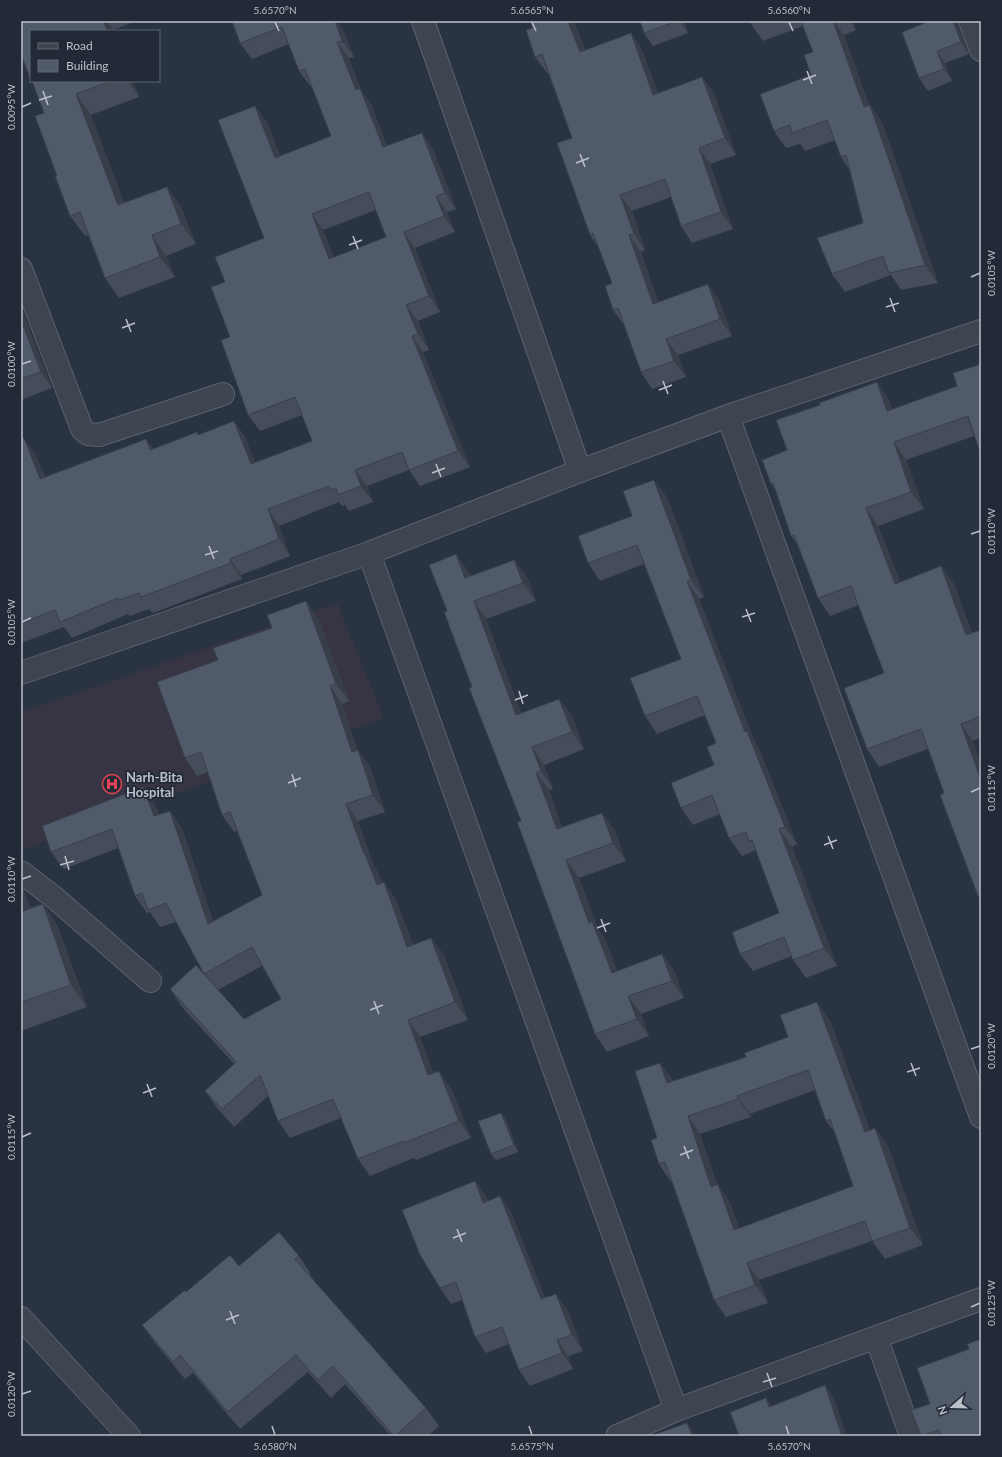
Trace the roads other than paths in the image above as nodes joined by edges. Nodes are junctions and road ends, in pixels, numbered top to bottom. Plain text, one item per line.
1 (423, 21) edge
2 (970, 21) edge
3 (981, 50) edge
4 (21, 269) edge
5 (981, 331) edge
6 (223, 394) dead end
7 (728, 416) junction
8 (580, 471) junction
9 (369, 553) junction
10 (21, 672) edge
11 (21, 872) edge
12 (150, 981) dead end
13 (981, 1117) edge
14 (981, 1299) edge
15 (21, 1318) edge
16 (876, 1337) junction
17 (676, 1410) junction
18 (129, 1436) edge
19 (617, 1436) edge
20 (911, 1436) edge

1 - 8 street
2 - 3 street
4 - 6 street
5 - 7 street
7 - 8 street
7 - 13 street
8 - 9 street
9 - 10 street
9 - 17 street
11 - 12 street
14 - 16 street
15 - 18 street
16 - 17 street
16 - 20 street
17 - 19 street

